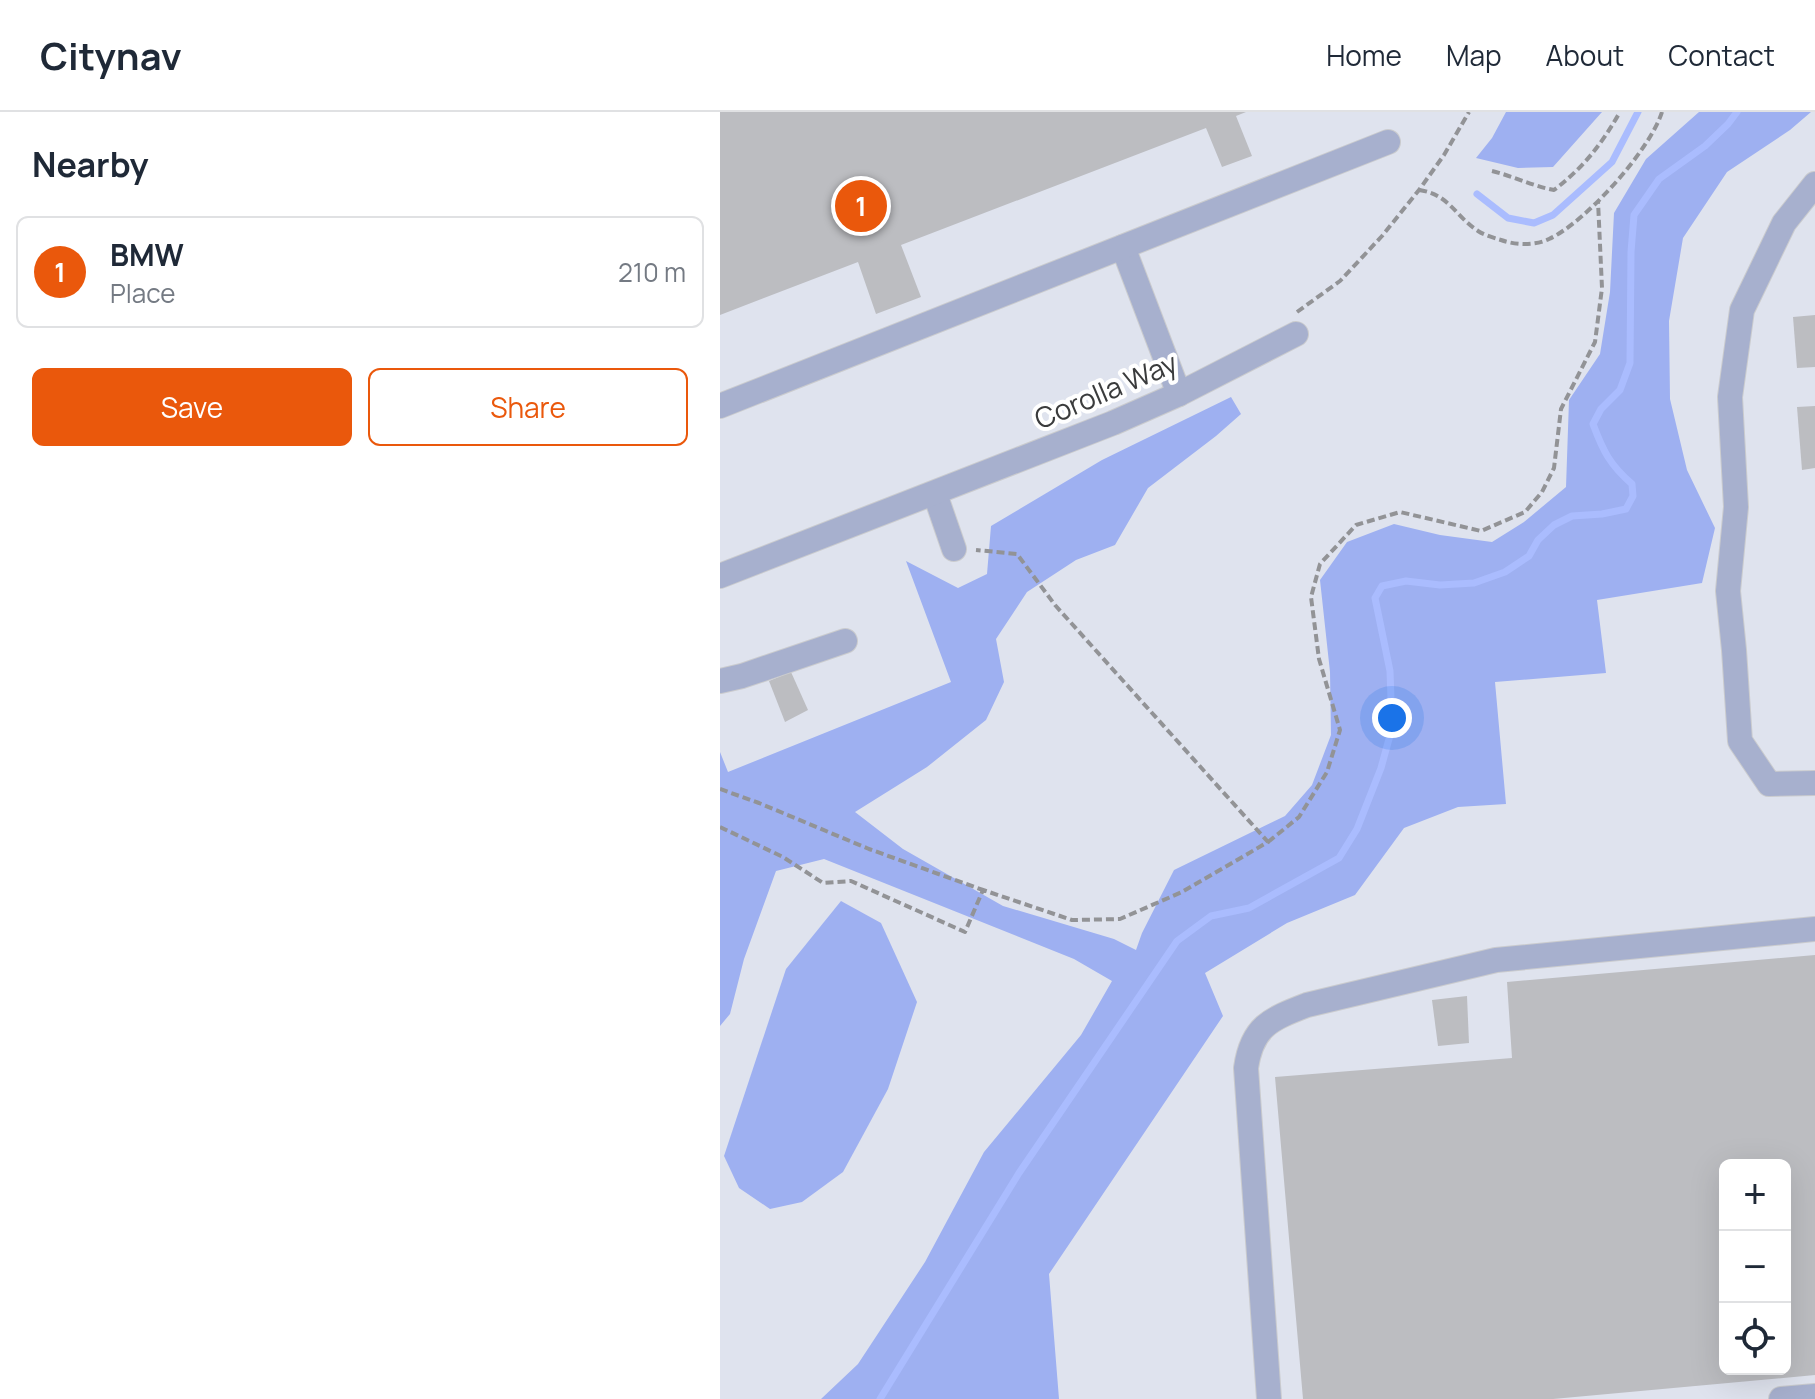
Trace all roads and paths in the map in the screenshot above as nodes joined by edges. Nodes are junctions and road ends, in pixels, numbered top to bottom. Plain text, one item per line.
1 (1469, 112) edge
2 (1620, 112) edge
3 (1662, 112) edge
4 (1388, 142) dead end
5 (1492, 171) dead end
6 (1815, 184) edge
7 (1419, 190) junction
8 (1598, 201) junction
9 (1123, 247) junction
10 (1295, 324) joint
11 (1179, 394) junction
12 (720, 406) edge
13 (935, 494) junction
14 (954, 549) joint
15 (720, 576) edge
16 (845, 641) dead end
17 (720, 681) edge
18 (1815, 783) edge
19 (720, 789) edge
20 (720, 827) edge
21 (1268, 842) junction
22 (983, 890) junction
23 (1815, 929) edge
24 (1815, 1396) edge
25 (1269, 1399) edge
26 (1781, 1399) edge

1 - 7 path
2 - 5 path
3 - 8 path
4 - 9 street
6 - 18 street
7 - 8 path
7 - 10 path
8 - 21 path
9 - 11 street
9 - 12 street
10 - 11 street, Corolla Way
11 - 13 street, Corolla Way
13 - 14 street
13 - 15 street, Corolla Way
14 - 21 path
16 - 17 street
19 - 22 path
20 - 22 path
21 - 22 path
23 - 25 street
24 - 26 street

